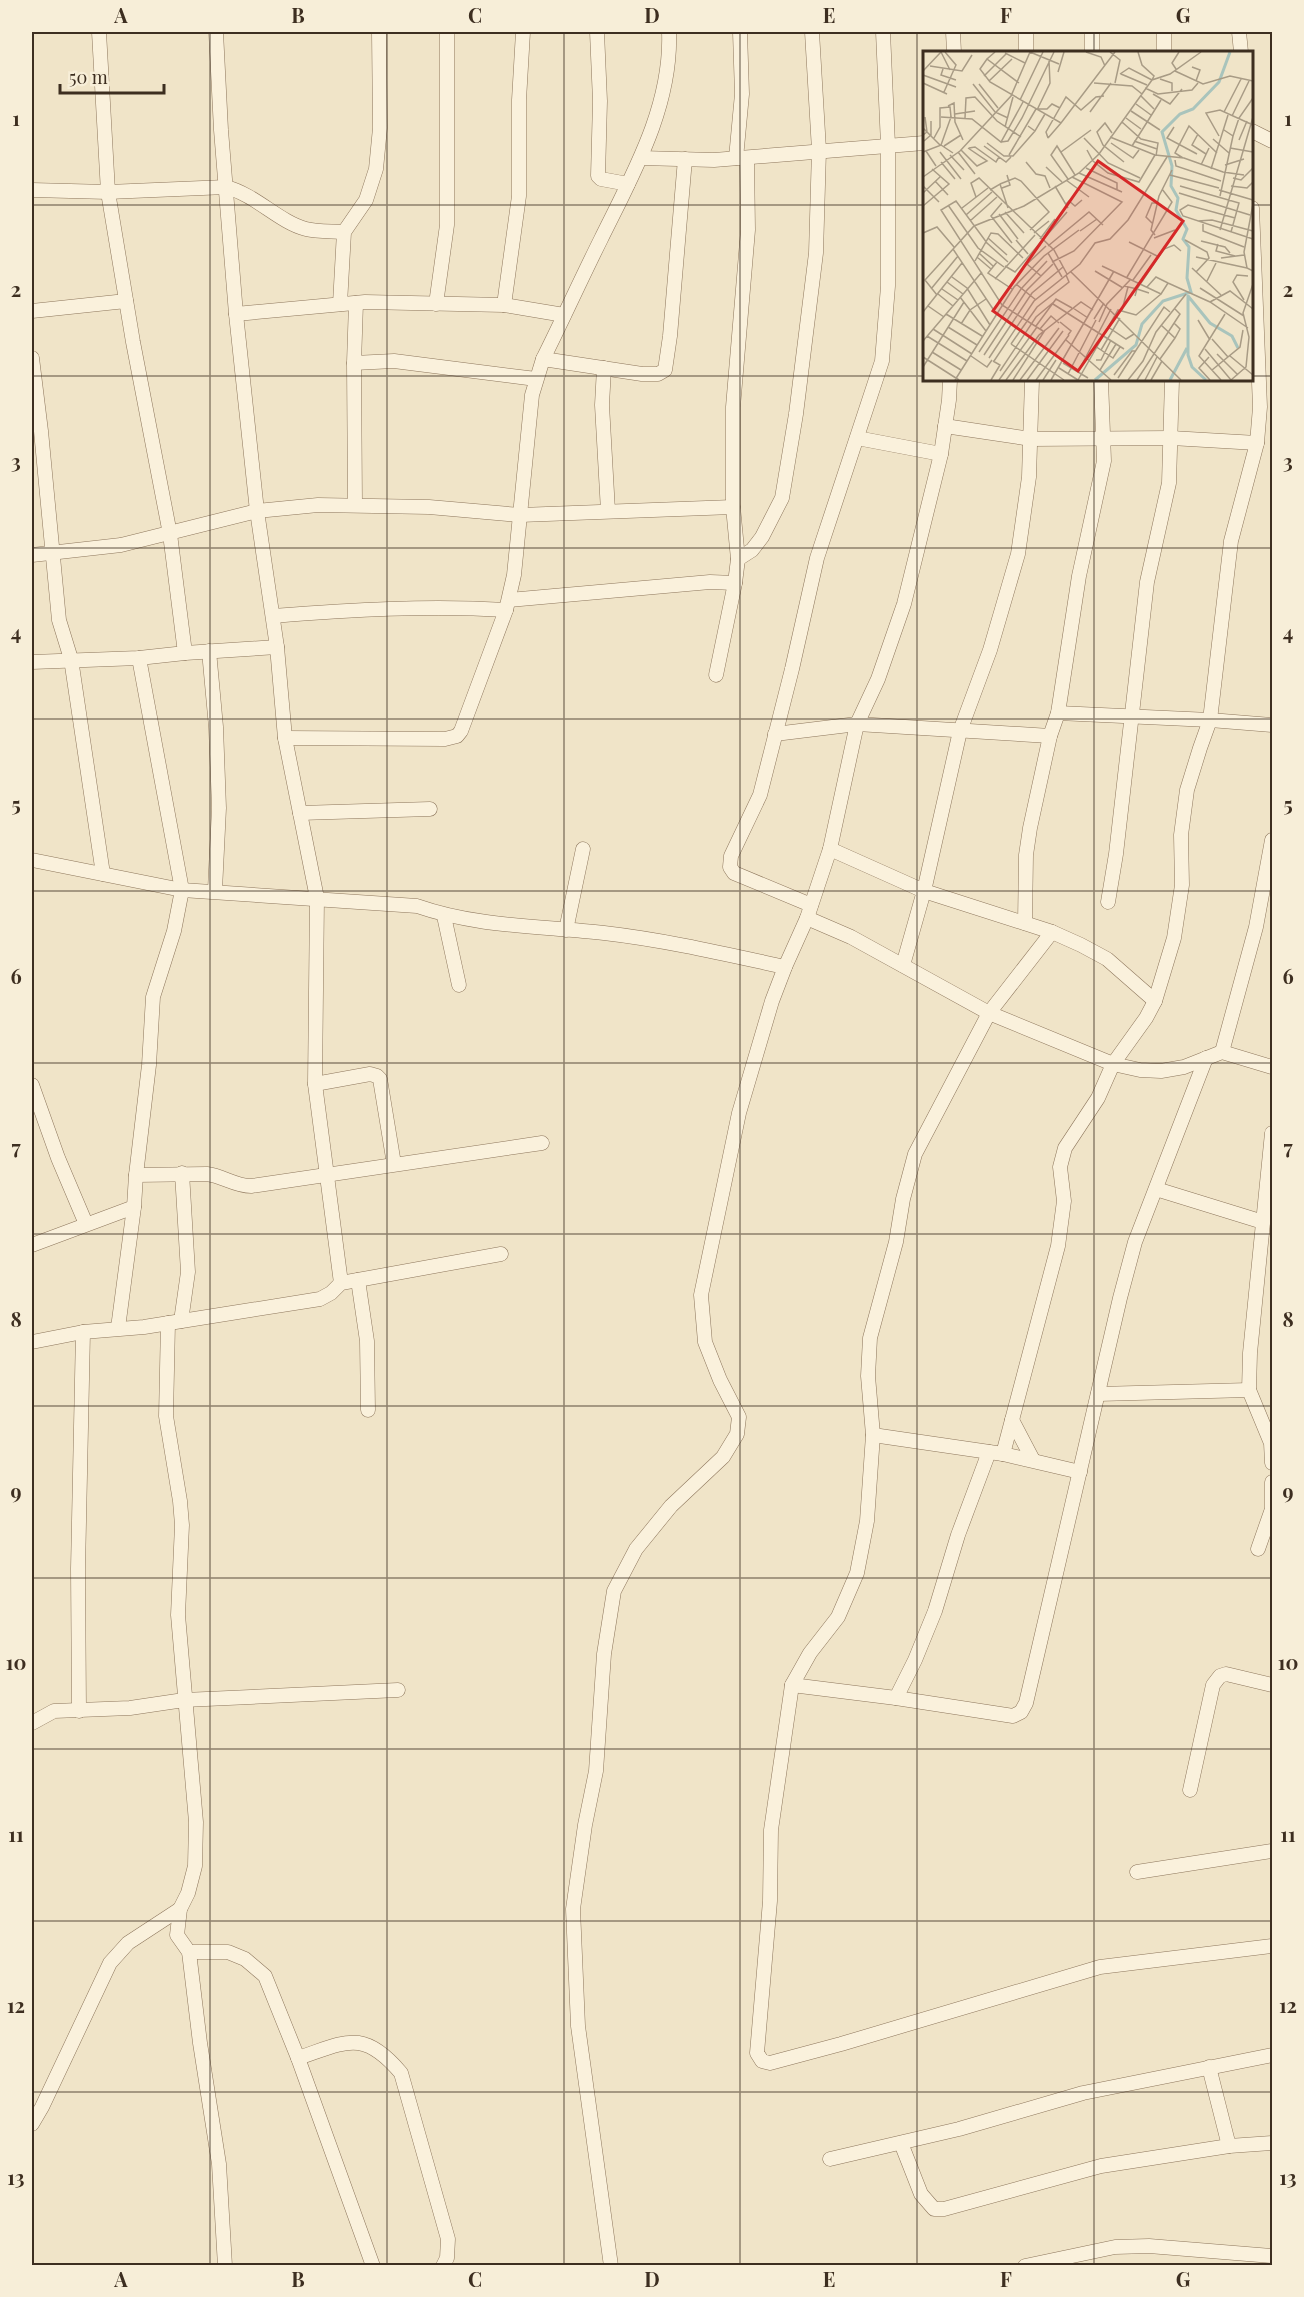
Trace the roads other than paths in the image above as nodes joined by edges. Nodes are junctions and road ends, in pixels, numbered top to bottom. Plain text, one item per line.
1 (99, 32) edge
2 (216, 32) edge
3 (379, 32) edge
4 (447, 32) edge
5 (523, 32) edge
6 (597, 32) edge
7 (669, 32) edge
8 (740, 32) edge
9 (812, 32) edge
10 (883, 32) edge
11 (953, 32) edge
12 (1026, 32) edge
13 (1092, 32) edge
14 (1164, 32) edge
15 (1239, 32) edge
16 (954, 51) edge
17 (1026, 51) edge
18 (1092, 51) edge
19 (1164, 51) edge
20 (1241, 51) edge
21 (1253, 132) edge
22 (1272, 141) edge
23 (923, 143) edge
24 (888, 145) junction
25 (819, 150) junction
26 (641, 158) junction
27 (741, 158) junction
28 (684, 159) junction
29 (628, 184) junction
30 (226, 187) junction
31 (32, 190) edge
32 (108, 192) junction
33 (1253, 231) edge
34 (345, 232) junction
35 (126, 301) junction
36 (356, 303) junction
37 (340, 304) junction
38 (436, 304) junction
39 (504, 305) junction
40 (32, 311) edge
41 (236, 314) junction
42 (564, 315) junction
43 (32, 358) edge
44 (543, 359) junction
45 (354, 363) junction
46 (1265, 366) edge
47 (604, 368) junction
48 (536, 379) junction
49 (950, 381) edge
50 (1032, 381) edge
51 (1101, 381) edge
52 (1172, 381) edge
53 (34, 394) edge
54 (945, 426) junction
55 (1103, 437) junction
56 (857, 438) junction
57 (1171, 438) junction
58 (1031, 439) junction
59 (1257, 443) junction
60 (941, 454) junction
61 (355, 505) junction
62 (733, 507) junction
63 (257, 511) junction
64 (608, 511) junction
65 (520, 514) junction
66 (170, 534) junction
67 (52, 553) junction
68 (32, 555) edge
69 (738, 559) junction
70 (735, 583) junction
71 (508, 605) junction
72 (273, 616) junction
73 (277, 647) junction
74 (209, 651) junction
75 (185, 653) junction
76 (139, 658) junction
77 (71, 659) junction
78 (32, 662) edge
79 (716, 675) dead end
80 (1058, 713) junction
81 (1132, 716) junction
82 (1210, 720) junction
83 (857, 724) junction
84 (1272, 725) edge
85 (960, 730) junction
86 (776, 734) junction
87 (1050, 736) junction
88 (285, 738) junction
89 (430, 809) dead end
90 (300, 813) junction
91 (1272, 840) edge
92 (583, 849) dead end
93 (830, 849) junction
94 (32, 860) edge
95 (103, 874) junction
96 (182, 890) junction
97 (215, 890) junction
98 (924, 891) junction
99 (317, 898) junction
100 (1108, 902) dead end
101 (809, 911) junction
102 (444, 916) junction
103 (1025, 923) junction
104 (566, 930) junction
105 (1052, 932) junction
106 (903, 965) junction
107 (785, 967) junction
108 (459, 985) dead end
109 (1155, 1001) junction
110 (989, 1013) junction
111 (1222, 1052) junction
112 (1206, 1058) junction
113 (1113, 1064) junction
114 (1272, 1067) edge
115 (315, 1084) junction
116 (32, 1085) edge
117 (1272, 1133) edge
118 (542, 1143) dead end
119 (394, 1164) junction
120 (182, 1173) junction
121 (328, 1174) junction
122 (136, 1175) junction
123 (1156, 1188) junction
124 (134, 1207) junction
125 (1263, 1222) junction
126 (86, 1224) junction
127 (32, 1245) edge
128 (501, 1254) dead end
129 (358, 1280) junction
130 (341, 1283) junction
131 (175, 1322) junction
132 (118, 1328) junction
133 (83, 1332) junction
134 (32, 1342) edge
135 (1249, 1390) junction
136 (1098, 1394) junction
137 (368, 1410) dead end
138 (1011, 1420) junction
139 (873, 1436) junction
140 (989, 1452) junction
141 (1003, 1454) junction
142 (1033, 1460) junction
143 (1272, 1463) edge
144 (1080, 1472) junction
145 (1272, 1482) edge
146 (1258, 1549) dead end
147 (792, 1685) junction
148 (1272, 1685) edge
149 (398, 1690) dead end
150 (896, 1698) junction
151 (184, 1700) junction
152 (79, 1711) junction
153 (32, 1723) edge
154 (1190, 1790) dead end
155 (1272, 1851) edge
156 (1137, 1872) dead end
157 (180, 1909) junction
158 (1272, 1946) edge
159 (189, 1952) junction
160 (1272, 2055) edge
161 (298, 2058) junction
162 (1209, 2067) junction
163 (32, 2124) edge
164 (901, 2143) junction
165 (1272, 2143) edge
166 (1228, 2146) junction
167 (830, 2159) dead end
168 (1272, 2256) edge
169 (225, 2265) edge
170 (373, 2265) edge
171 (443, 2265) edge
172 (611, 2265) edge
173 (1024, 2265) edge

1 - 32 street
2 - 30 street
3 - 34 street
4 - 38 street
5 - 39 street
6 - 29 street
7 - 26 street
8 - 27 street
9 - 25 street
10 - 24 street
11 - 16 street
12 - 17 street
13 - 18 street
14 - 19 street
15 - 20 street
21 - 22 street
23 - 24 street
24 - 25 street
24 - 56 street
25 - 27 street
25 - 69 street
26 - 28 street
26 - 29 street
27 - 28 street
27 - 62 street
28 - 47 street
29 - 42 street
30 - 32 street
30 - 34 street
30 - 41 street
31 - 32 street
32 - 35 street
33 - 46 street
34 - 37 street
35 - 40 street
35 - 66 street
36 - 37 street
36 - 38 street
36 - 45 street
37 - 41 street
38 - 39 street
39 - 42 street
41 - 63 street
42 - 44 street
43 - 53 street
44 - 47 street
44 - 48 street
45 - 48 street
45 - 61 street
46 - 59 street
47 - 64 street
48 - 65 street
49 - 54 street
50 - 58 street
51 - 55 street
52 - 57 street
53 - 67 street
54 - 58 street
54 - 60 street
55 - 57 street
55 - 58 street
55 - 80 street
56 - 60 street
56 - 86 street
57 - 59 street
57 - 81 street
58 - 85 street
59 - 82 street
60 - 83 street
61 - 63 street
61 - 65 street
62 - 64 street
62 - 69 street
63 - 66 street
63 - 72 street
64 - 65 street
65 - 71 street
66 - 67 street
66 - 75 street
67 - 68 street
67 - 77 street
69 - 70 street
70 - 71 street
70 - 79 street
71 - 72 street
71 - 88 street
72 - 73 street
73 - 74 street
73 - 88 street
74 - 75 street
74 - 97 street
75 - 76 street
76 - 77 street
76 - 96 street
77 - 78 street
77 - 95 street
80 - 81 street
80 - 87 street
81 - 82 street
81 - 100 street
82 - 84 street
82 - 109 street
83 - 85 street
83 - 86 street
83 - 93 street
85 - 87 street
85 - 98 street
86 - 101 street
87 - 103 street
88 - 90 street
89 - 90 street
90 - 99 street
91 - 111 street
92 - 104 street
93 - 98 street
93 - 101 street
94 - 95 street
95 - 96 street
96 - 97 street
96 - 122 street
97 - 99 street
98 - 103 street
98 - 106 street
99 - 102 street
99 - 115 street
101 - 106 street
101 - 107 street
102 - 104 street
102 - 108 street
103 - 105 street
104 - 107 street
105 - 109 street
105 - 110 street
106 - 110 street
107 - 172 street
109 - 113 street
110 - 113 street
110 - 139 street
111 - 112 street
111 - 114 street
112 - 113 street
112 - 123 street
113 - 138 street
115 - 119 street
115 - 121 street
116 - 126 street
117 - 125 street
118 - 119 street
119 - 121 street
120 - 121 street
120 - 122 street
120 - 131 street
121 - 130 street
122 - 124 street
123 - 125 street
123 - 136 street
124 - 126 street
124 - 132 street
125 - 135 street
126 - 127 street
128 - 129 street
129 - 130 street
129 - 137 street
130 - 131 street
131 - 132 street
131 - 151 street
132 - 133 street
133 - 134 street
133 - 152 street
135 - 136 street
135 - 143 street
136 - 144 street
138 - 141 street
138 - 142 street
139 - 140 street
139 - 147 street
140 - 141 street
140 - 150 street
141 - 142 street
142 - 144 street
144 - 150 street
145 - 146 street
147 - 150 street
147 - 158 street
148 - 154 street
149 - 151 street
151 - 152 street
151 - 157 street
152 - 153 street
155 - 156 street
157 - 159 street
157 - 163 street
159 - 161 street
159 - 169 street
160 - 162 street
161 - 170 street
161 - 171 street
162 - 164 street
162 - 166 street
164 - 166 street
164 - 167 street
165 - 166 street
168 - 173 street

